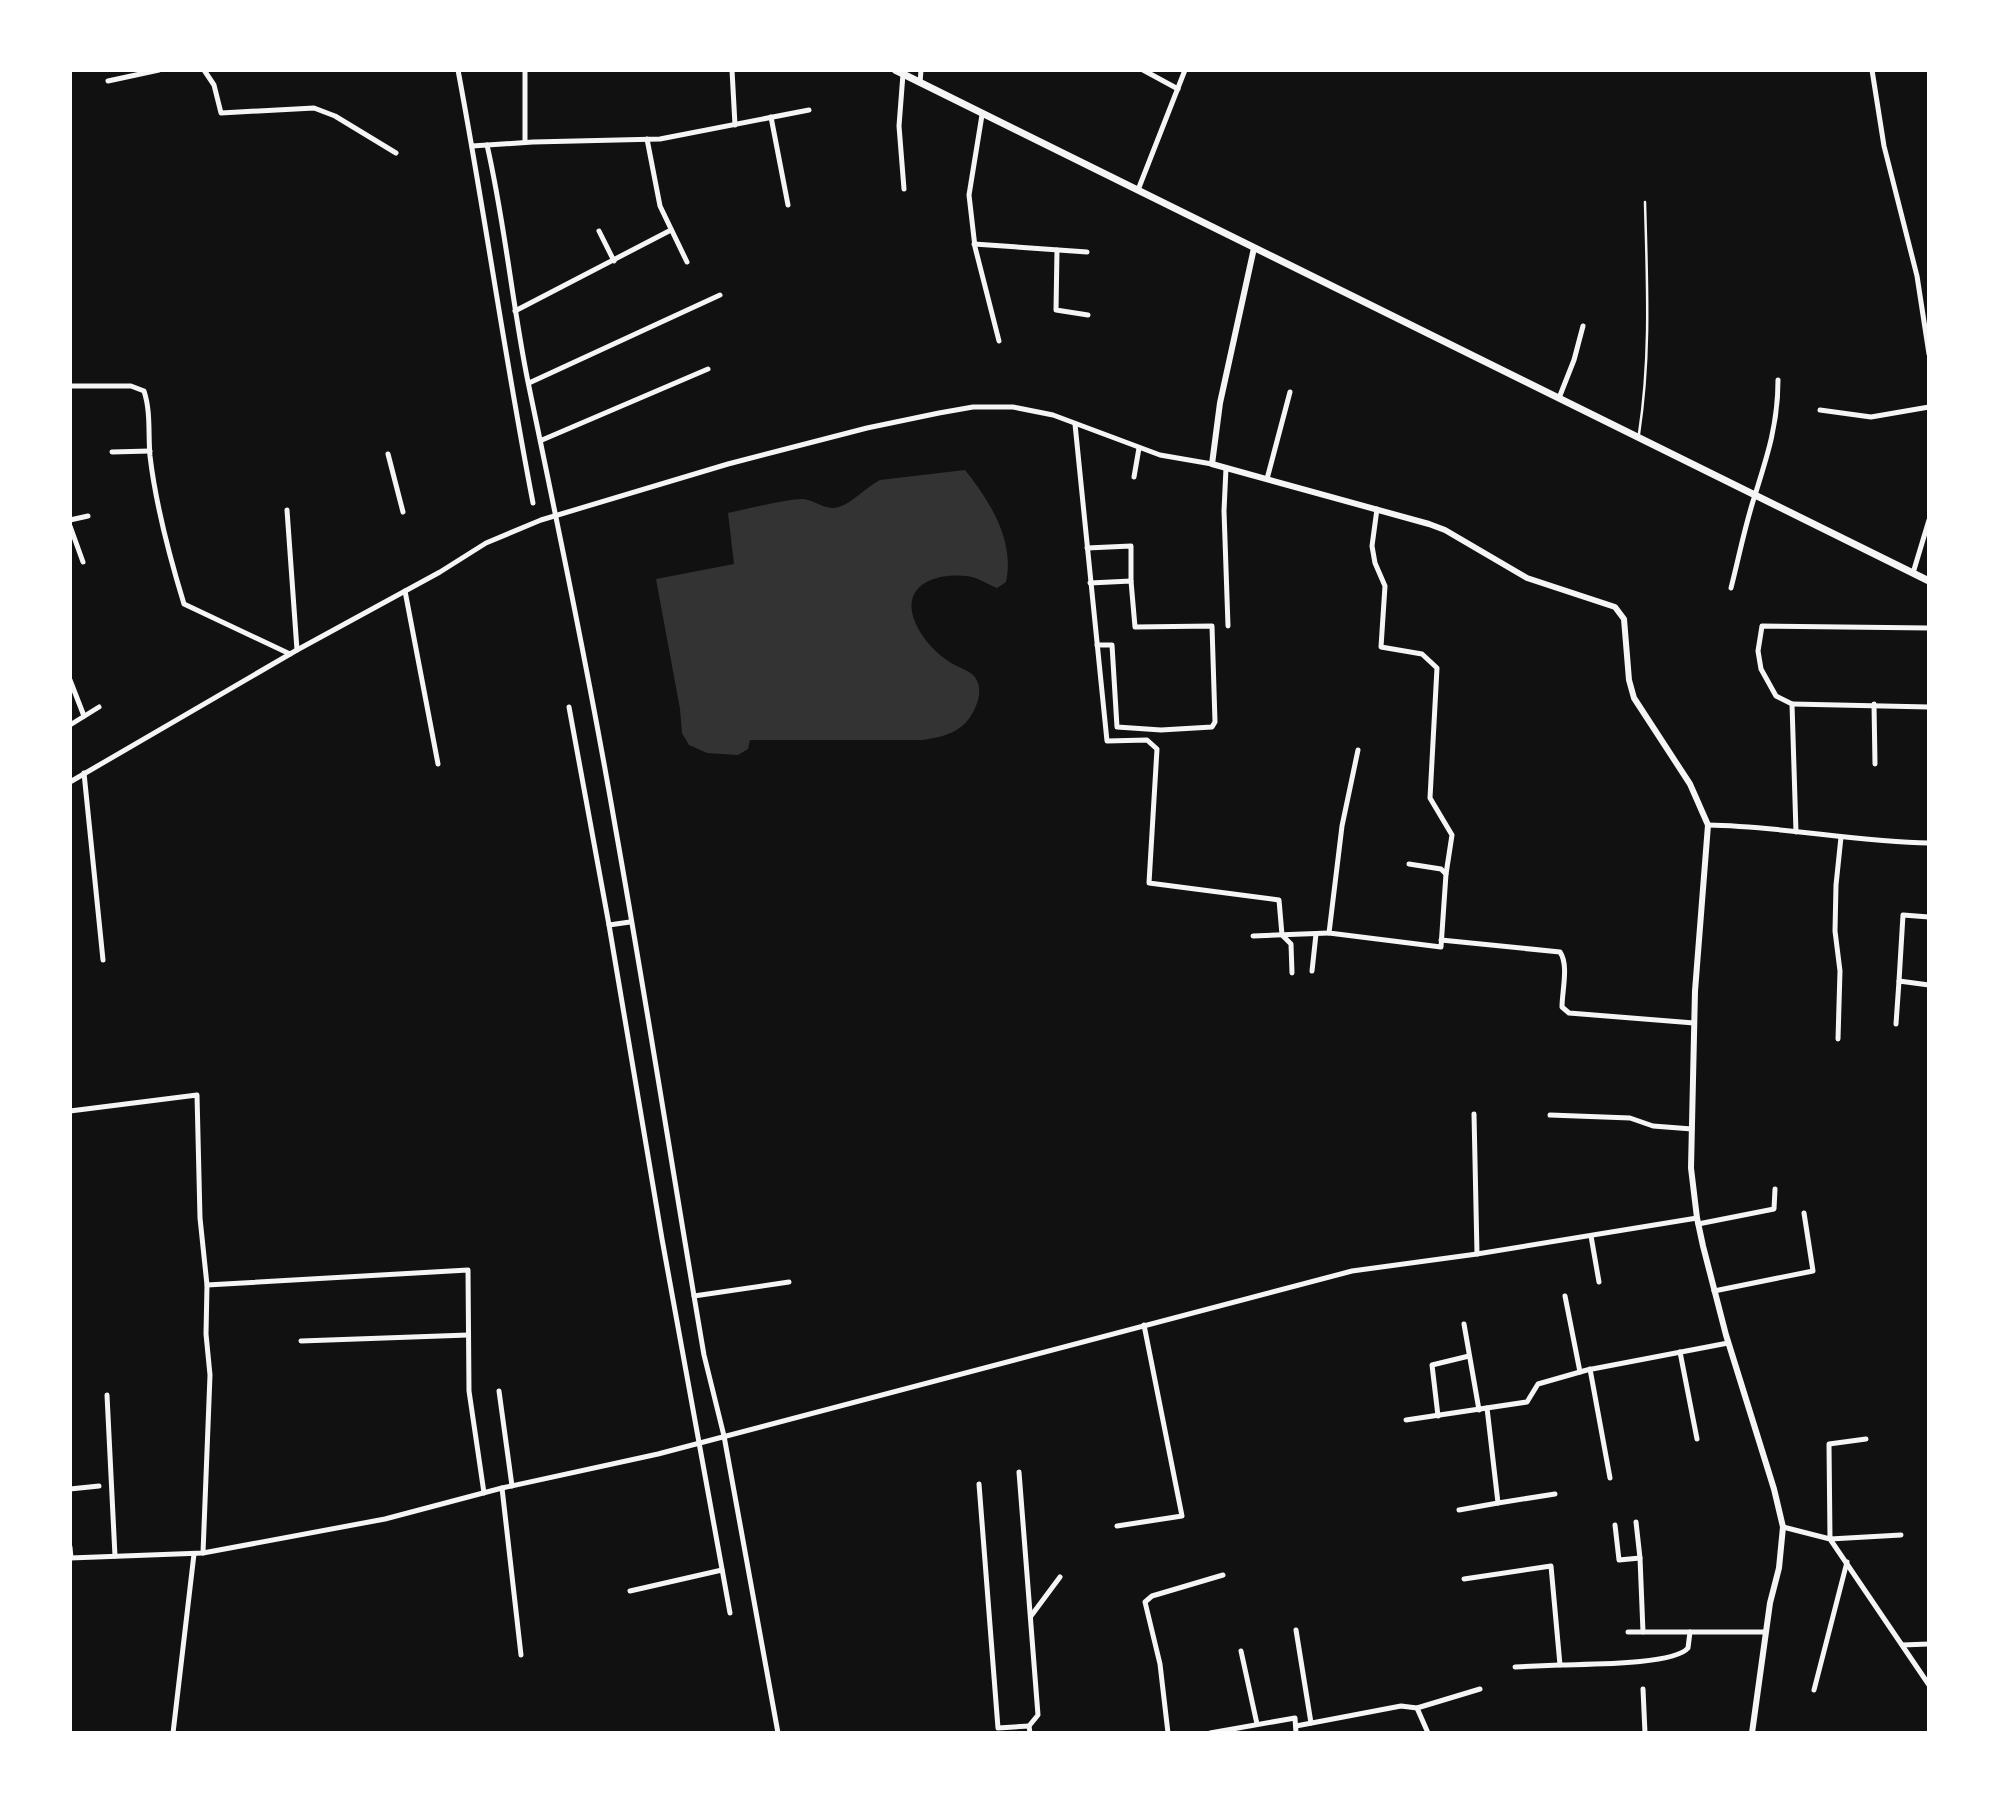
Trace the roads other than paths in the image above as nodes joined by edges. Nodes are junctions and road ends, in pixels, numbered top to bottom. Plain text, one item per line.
1 (159, 70) edge
2 (204, 70) edge
3 (458, 70) edge
4 (525, 70) edge
5 (732, 70) edge
6 (895, 70) edge
7 (921, 70) edge
8 (1143, 70) edge
9 (1185, 70) edge
10 (1872, 70) edge
11 (903, 74) junction
12 (108, 81) dead end
13 (920, 83) junction
14 (1178, 89) junction
15 (808, 110) dead end
16 (982, 115) junction
17 (771, 117) junction
18 (736, 125) junction
19 (647, 139) junction
20 (525, 142) junction
21 (487, 145) junction
22 (472, 146) junction
23 (396, 153) dead end
24 (904, 189) dead end
25 (1138, 190) junction
26 (1645, 202) dead end
27 (788, 205) dead end
28 (671, 230) junction
29 (599, 231) dead end
30 (974, 244) junction
31 (1254, 248) junction
32 (1057, 250) junction
33 (1087, 252) dead end
34 (614, 261) junction
35 (687, 262) dead end
36 (720, 295) dead end
37 (515, 311) junction
38 (1088, 315) dead end
39 (1583, 326) dead end
40 (999, 341) dead end
41 (1929, 354) edge
42 (708, 369) dead end
43 (1778, 380) dead end
44 (529, 383) junction
45 (70, 386) edge
46 (1290, 392) dead end
47 (1559, 398) junction
48 (1929, 407) edge
49 (1820, 410) dead end
50 (1075, 424) junction
51 (1639, 437) junction
52 (542, 440) junction
53 (1139, 448) junction
54 (150, 451) junction
55 (111, 452) dead end
56 (388, 454) dead end
57 (1212, 464) junction
58 (1226, 468) junction
59 (1134, 477) dead end
60 (1268, 479) junction
61 (1755, 495) junction
62 (533, 503) dead end
63 (1377, 509) junction
64 (287, 510) dead end
65 (403, 512) dead end
66 (88, 516) dead end
67 (556, 516) junction
68 (1929, 520) edge
69 (70, 523) edge
70 (1087, 548) junction
71 (83, 562) dead end
72 (1913, 573) junction
73 (1929, 581) edge
74 (1131, 582) junction
75 (1090, 583) junction
76 (1731, 588) dead end
77 (405, 592) junction
78 (1228, 626) dead end
79 (1929, 628) edge
80 (1097, 645) junction
81 (297, 650) junction
82 (290, 654) junction
83 (70, 680) edge
84 (1792, 704) junction
85 (1874, 704) junction
86 (99, 707) dead end
87 (569, 707) dead end
88 (1929, 707) edge
89 (84, 716) junction
90 (70, 725) edge
91 (1358, 750) dead end
92 (438, 764) dead end
93 (1875, 764) dead end
94 (85, 773) junction
95 (70, 782) edge
96 (1708, 825) junction
97 (1796, 832) junction
98 (1841, 837) junction
99 (1929, 843) edge
100 (1409, 864) dead end
101 (1446, 874) junction
102 (1929, 917) edge
103 (630, 922) junction
104 (609, 925) junction
105 (1329, 933) junction
106 (1316, 934) junction
107 (1282, 935) junction
108 (1253, 936) dead end
109 (1441, 940) junction
110 (103, 960) dead end
111 (1312, 971) dead end
112 (1292, 973) dead end
113 (1899, 981) junction
114 (1929, 985) edge
115 (1694, 1023) junction
116 (1896, 1024) dead end
117 (1838, 1039) dead end
118 (70, 1111) edge
119 (1474, 1114) dead end
120 (1550, 1115) dead end
121 (1692, 1129) junction
122 (1775, 1189) dead end
123 (1804, 1213) dead end
124 (1697, 1221) junction
125 (1591, 1236) junction
126 (1477, 1254) junction
127 (789, 1282) dead end
128 (1600, 1282) dead end
129 (207, 1285) junction
130 (1714, 1291) junction
131 (694, 1296) junction
132 (1565, 1296) dead end
133 (1464, 1324) dead end
134 (1144, 1325) junction
135 (468, 1335) junction
136 (301, 1341) dead end
137 (1728, 1343) junction
138 (1680, 1352) junction
139 (1469, 1356) junction
140 (1590, 1369) junction
141 (1580, 1372) junction
142 (499, 1391) dead end
143 (107, 1395) dead end
144 (1487, 1408) junction
145 (1479, 1410) junction
146 (1437, 1416) junction
147 (1406, 1420) dead end
148 (724, 1436) junction
149 (1697, 1439) dead end
150 (1866, 1439) dead end
151 (698, 1443) junction
152 (1019, 1472) dead end
153 (1610, 1478) dead end
154 (979, 1484) dead end
155 (99, 1486) dead end
156 (513, 1486) junction
157 (502, 1488) junction
158 (70, 1489) edge
159 (484, 1493) junction
160 (1555, 1494) dead end
161 (1498, 1503) junction
162 (1459, 1510) dead end
163 (1636, 1522) dead end
164 (1116, 1525) dead end
165 (1615, 1525) dead end
166 (1783, 1527) junction
167 (1901, 1535) dead end
168 (1830, 1539) junction
169 (70, 1547) edge
170 (194, 1553) junction
171 (203, 1553) junction
172 (115, 1556) junction
173 (70, 1558) edge
174 (1640, 1558) junction
175 (1847, 1562) junction
176 (722, 1570) junction
177 (1223, 1575) dead end
178 (1060, 1577) dead end
179 (1464, 1579) dead end
180 (630, 1591) dead end
181 (730, 1613) dead end
182 (1031, 1616) junction
183 (1296, 1630) dead end
184 (1628, 1632) dead end
185 (1643, 1632) junction
186 (1690, 1632) junction
187 (1765, 1632) junction
188 (1929, 1644) edge
189 (1902, 1645) junction
190 (1241, 1651) dead end
191 (521, 1655) dead end
192 (1560, 1665) junction
193 (1515, 1667) dead end
194 (1929, 1685) edge
195 (1480, 1689) dead end
196 (1643, 1689) dead end
197 (1814, 1690) dead end
198 (1417, 1708) junction
199 (1311, 1723) junction
200 (1257, 1724) junction
201 (995, 1730) edge
202 (1030, 1730) edge
203 (1296, 1730) edge
204 (173, 1733) edge
205 (778, 1733) edge
206 (1168, 1733) edge
207 (1210, 1733) edge
208 (1428, 1733) edge
209 (1645, 1733) edge
210 (1752, 1733) edge

1 - 12 street
2 - 23 street
3 - 22 street
4 - 20 street
5 - 18 street
6 - 11 main road
7 - 13 street
8 - 14 street
9 - 14 street
10 - 41 street
11 - 13 main road
11 - 24 street
13 - 16 main road
14 - 25 street
15 - 17 street
16 - 25 main road
16 - 30 street
17 - 18 street
17 - 27 street
18 - 19 street
19 - 20 street
19 - 28 street
20 - 21 street
21 - 22 street
21 - 37 street
22 - 62 street
25 - 31 main road
26 - 51 lane
28 - 34 street
28 - 35 street
29 - 34 street
30 - 32 street
30 - 40 street
31 - 47 main road
31 - 57 street
32 - 33 street
32 - 38 street
34 - 37 street
36 - 44 street
37 - 44 street
39 - 47 street
42 - 52 street
43 - 61 street
44 - 52 street
45 - 54 street
46 - 60 street
47 - 51 main road
48 - 49 street
50 - 53 street
50 - 67 street
50 - 70 street
51 - 61 main road
52 - 67 street
53 - 57 street
53 - 59 street
54 - 55 street
54 - 82 street
56 - 65 street
57 - 58 street
58 - 60 street
58 - 78 street
60 - 63 street
61 - 72 main road
61 - 76 street
63 - 96 street
63 - 101 street
64 - 81 street
66 - 69 street
67 - 77 street
67 - 103 street
68 - 72 street
69 - 71 street
70 - 74 street
70 - 75 street
72 - 73 main road
74 - 75 street
74 - 80 street
75 - 80 street
77 - 81 street
77 - 92 street
79 - 84 street
80 - 107 street
81 - 82 street
82 - 94 street
83 - 89 street
84 - 85 street
84 - 97 street
85 - 88 street
85 - 93 street
86 - 89 street
87 - 104 street
89 - 90 street
91 - 105 street
94 - 95 street
94 - 110 street
96 - 97 street
96 - 115 street
97 - 98 street
98 - 99 street
98 - 117 street
100 - 101 street
101 - 109 street
102 - 113 street
103 - 104 street
103 - 131 street
104 - 151 street
105 - 106 street
105 - 109 street
106 - 107 street
106 - 111 street
107 - 108 street
107 - 112 street
109 - 115 street
113 - 114 street
113 - 116 street
115 - 121 street
118 - 129 street
119 - 126 street
120 - 121 street
121 - 124 street
122 - 124 street
123 - 130 street
124 - 125 street
124 - 130 street
125 - 126 street
125 - 128 street
126 - 134 street
127 - 131 street
129 - 135 street
129 - 171 street
130 - 137 street
131 - 148 street
132 - 141 street
133 - 139 street
134 - 148 street
134 - 164 street
135 - 136 street
135 - 159 street
137 - 138 street
137 - 166 street
138 - 140 street
138 - 149 street
139 - 145 street
139 - 146 street
140 - 141 street
140 - 153 street
141 - 144 street
142 - 156 street
143 - 172 street
144 - 145 street
144 - 161 street
145 - 146 street
146 - 147 street
148 - 151 street
148 - 205 street
150 - 168 street
151 - 156 street
151 - 176 street
152 - 182 street
154 - 201 street
155 - 158 street
156 - 157 street
157 - 159 street
157 - 191 street
159 - 171 street
160 - 161 street
161 - 162 street
163 - 174 street
165 - 174 street
166 - 168 street
166 - 187 street
167 - 168 street
168 - 175 street
169 - 173 street
170 - 171 street
170 - 172 street
170 - 204 street
172 - 173 street
174 - 185 street
175 - 189 street
175 - 197 street
176 - 180 street
176 - 181 street
177 - 206 street
178 - 182 street
179 - 192 street
182 - 202 street
183 - 199 street
184 - 185 street
185 - 186 street
186 - 187 street
186 - 192 street
187 - 210 street
188 - 189 street
189 - 194 street
190 - 200 street
192 - 193 street
195 - 198 street
196 - 209 street
198 - 199 street
198 - 208 street
199 - 203 street
200 - 203 street
200 - 207 street
201 - 202 street

